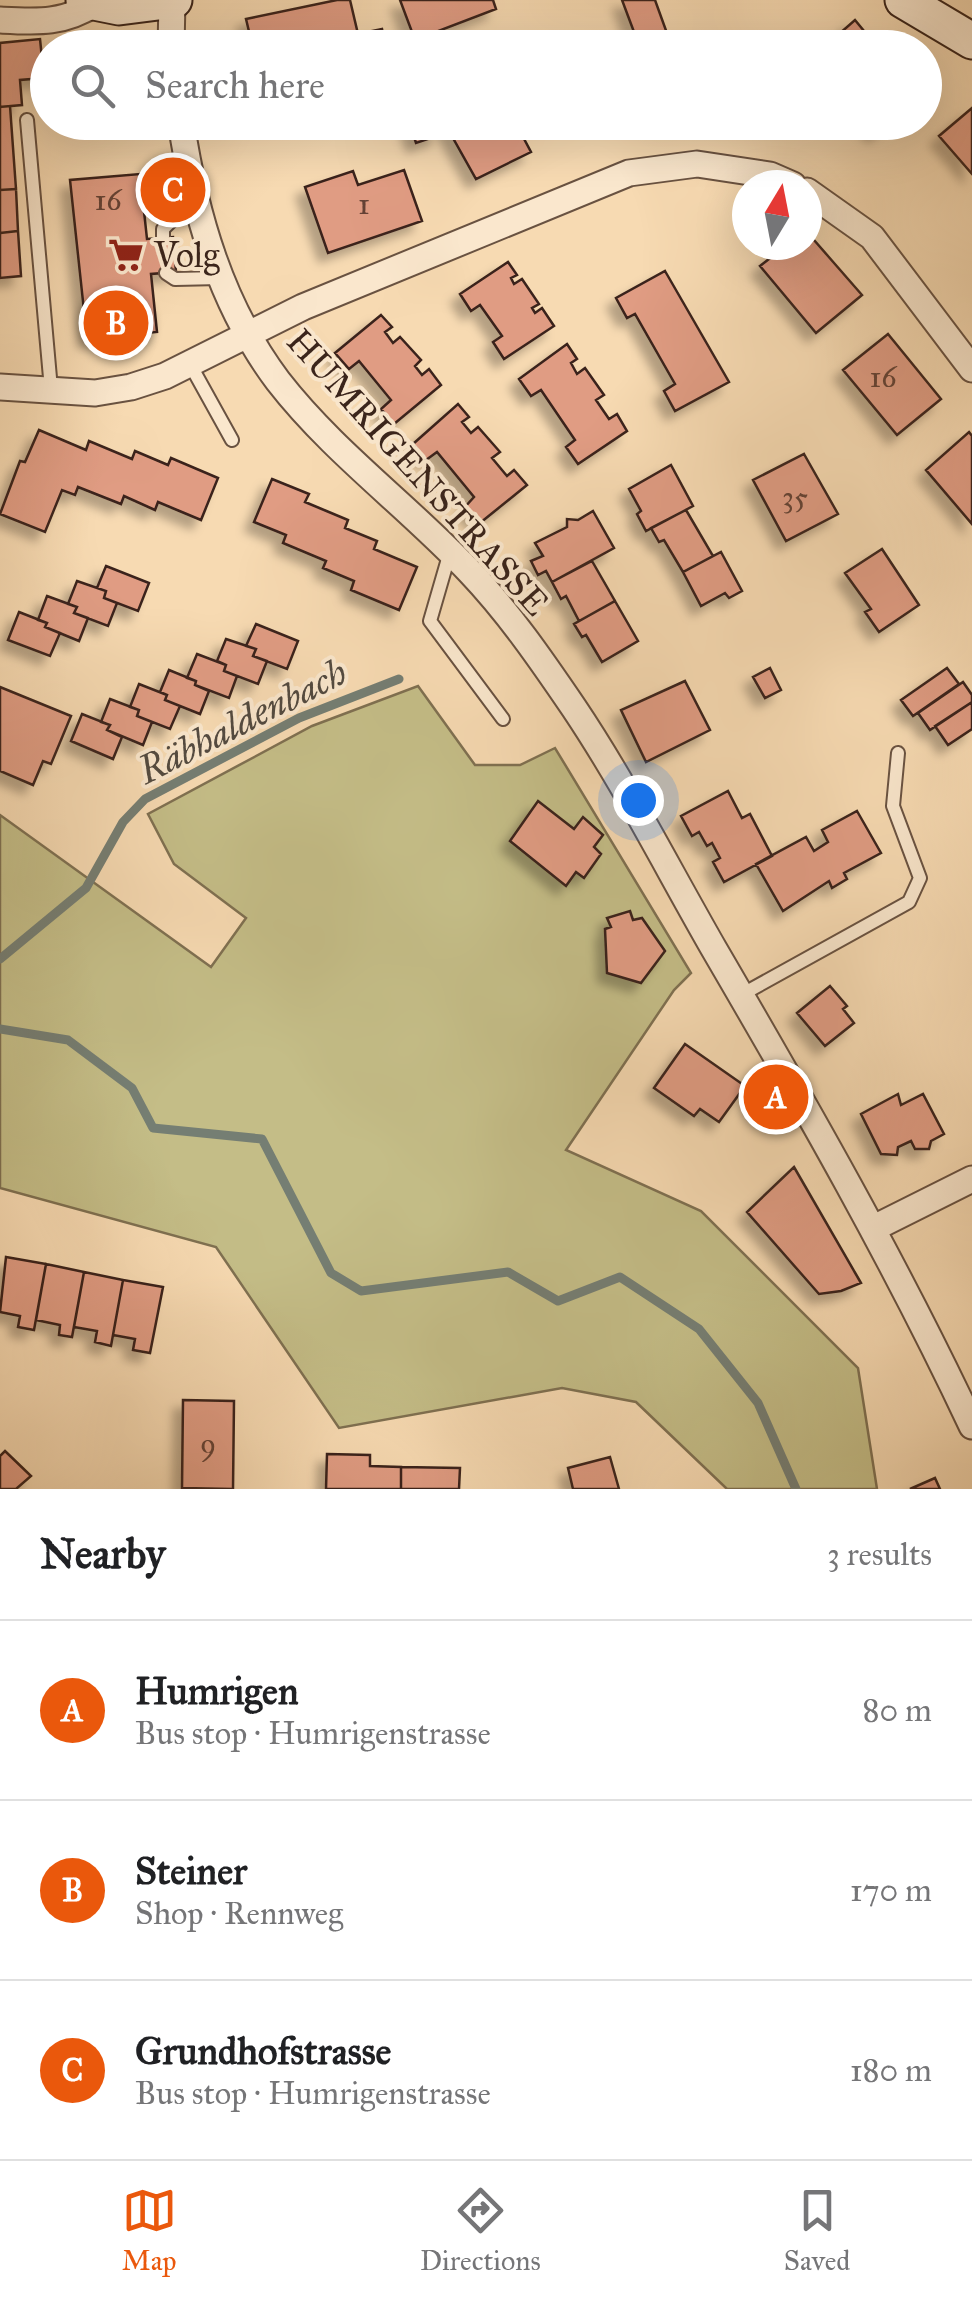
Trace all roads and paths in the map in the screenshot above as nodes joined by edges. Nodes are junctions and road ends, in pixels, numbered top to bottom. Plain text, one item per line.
1 (172, 0) edge
2 (90, 2) edge
3 (924, 6) edge
4 (0, 20) edge
5 (171, 30) edge
6 (972, 41) edge
7 (27, 120) dead end
8 (184, 140) edge
9 (734, 170) edge
10 (194, 198) junction
11 (822, 202) edge
12 (163, 237) dead end
13 (166, 273) dead end
14 (220, 278) junction
15 (248, 335) junction
16 (192, 366) junction
17 (972, 369) edge
18 (0, 386) edge
19 (52, 389) junction
20 (232, 440) dead end
21 (450, 552) junction
22 (504, 719) dead end
23 (898, 753) dead end
24 (741, 995) junction
25 (972, 1178) edge
26 (874, 1228) junction
27 (972, 1426) edge

1 - 2 main road
1 - 5 street
2 - 4 street
3 - 6 main road
7 - 19 lane
8 - 10 street, HUMRIGENSTRASSE
9 - 15 street
10 - 12 lane
10 - 14 street, HUMRIGENSTRASSE
11 - 17 street
13 - 14 lane
14 - 15 street, HUMRIGENSTRASSE
15 - 16 street
15 - 21 street, HUMRIGENSTRASSE
16 - 19 street
16 - 20 lane
18 - 19 street
21 - 22 lane
21 - 24 street, HUMRIGENSTRASSE
23 - 24 lane
24 - 26 street, HUMRIGENSTRASSE
25 - 26 street
26 - 27 street, HUMRIGENSTRASSE

